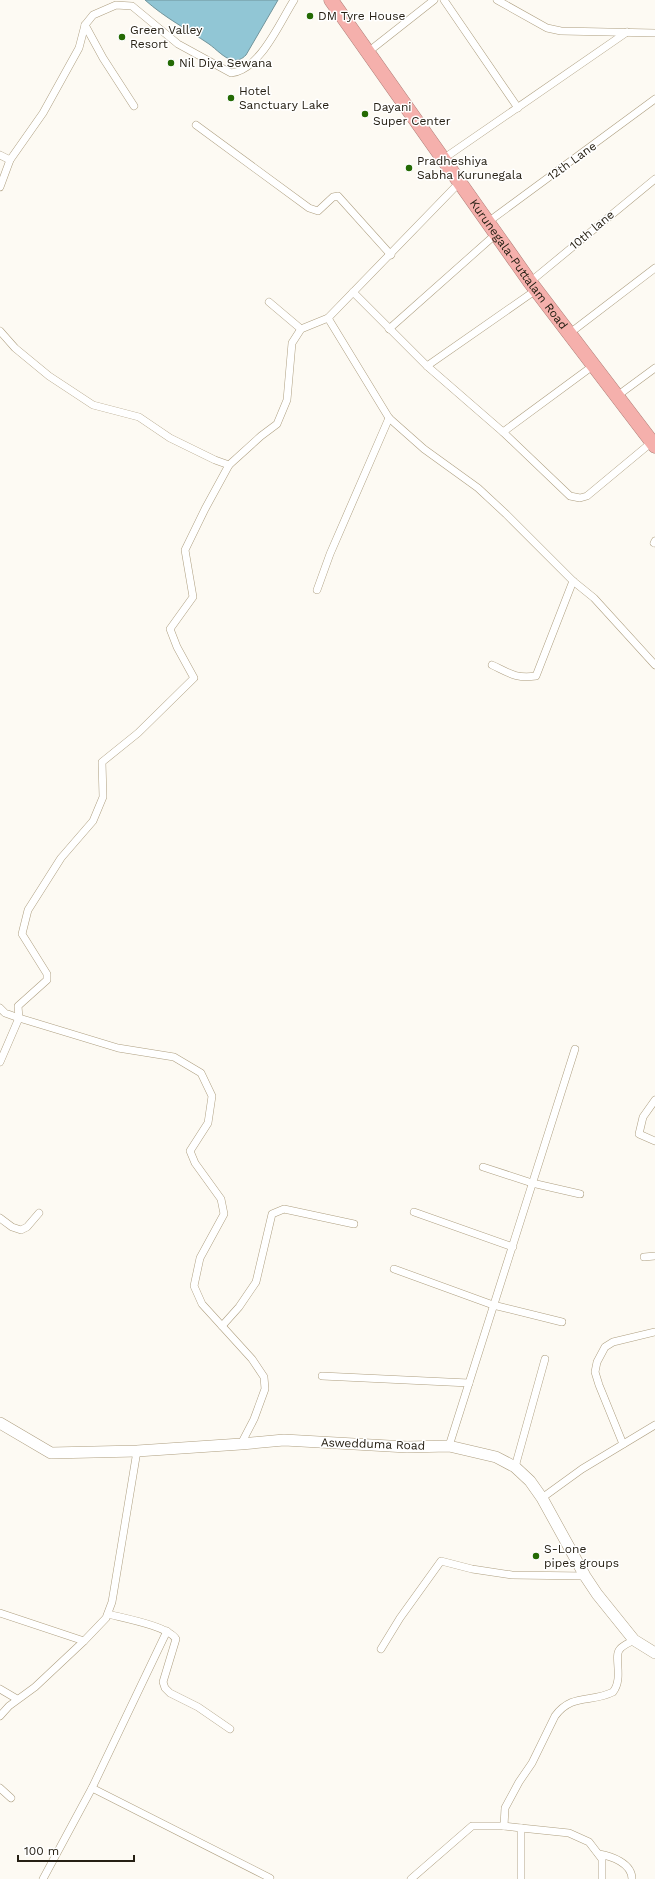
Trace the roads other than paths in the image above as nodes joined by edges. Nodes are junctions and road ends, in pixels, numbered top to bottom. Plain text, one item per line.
1 (294, 0) edge
2 (331, 0) edge
3 (434, 0) edge
4 (444, 0) edge
5 (497, 0) edge
6 (85, 25) junction
7 (627, 32) junction
8 (655, 33) edge
9 (368, 52) junction
10 (655, 99) edge
11 (134, 106) dead end
12 (518, 108) junction
13 (196, 125) dead end
14 (0, 155) edge
15 (443, 159) junction
16 (10, 160) junction
17 (655, 179) edge
18 (459, 183) junction
19 (0, 187) edge
20 (492, 228) junction
21 (391, 255) junction
22 (655, 268) edge
23 (533, 286) junction
24 (353, 292) junction
25 (269, 302) dead end
26 (328, 318) junction
27 (301, 329) junction
28 (389, 329) junction
29 (0, 331) edge
30 (570, 333) junction
31 (594, 365) junction
32 (427, 366) junction
33 (655, 368) edge
34 (618, 396) junction
35 (389, 418) junction
36 (503, 432) junction
37 (654, 444) edge
38 (229, 465) junction
39 (573, 581) junction
40 (317, 590) dead end
41 (492, 665) dead end
42 (655, 665) edge
43 (0, 1008) edge
44 (19, 1018) junction
45 (575, 1049) dead end
46 (0, 1062) edge
47 (655, 1100) edge
48 (655, 1141) edge
49 (484, 1167) dead end
50 (532, 1183) junction
51 (580, 1194) dead end
52 (414, 1212) dead end
53 (39, 1213) dead end
54 (0, 1218) edge
55 (354, 1224) dead end
56 (513, 1247) junction
57 (655, 1256) edge
58 (644, 1257) dead end
59 (394, 1269) dead end
60 (493, 1305) junction
61 (562, 1322) dead end
62 (222, 1326) junction
63 (655, 1332) edge
64 (545, 1359) dead end
65 (322, 1376) dead end
66 (469, 1383) junction
67 (1, 1425) edge
68 (655, 1425) edge
69 (241, 1444) junction
70 (624, 1444) junction
71 (449, 1446) junction
72 (137, 1451) junction
73 (514, 1467) junction
74 (542, 1498) junction
75 (585, 1576) junction
76 (0, 1613) edge
77 (108, 1614) junction
78 (166, 1631) junction
79 (634, 1640) junction
80 (84, 1641) junction
81 (381, 1649) dead end
82 (655, 1653) edge
83 (0, 1689) edge
84 (18, 1699) junction
85 (0, 1716) edge
86 (230, 1729) dead end
87 (0, 1788) edge
88 (92, 1788) junction
89 (11, 1798) dead end
90 (504, 1826) junction
91 (521, 1828) junction
92 (599, 1854) junction
93 (270, 1878) dead end
94 (44, 1879) edge
95 (411, 1879) edge
96 (521, 1879) edge
97 (602, 1879) edge
98 (632, 1879) edge

1 - 6 street
2 - 9 highway, Kurunegala-Puttalam Road
3 - 9 street
4 - 12 street
5 - 7 street
6 - 11 street
6 - 16 street
7 - 8 street
7 - 12 street
9 - 15 highway, Kurunegala-Puttalam Road
10 - 20 street, 12th Lane
12 - 15 street
13 - 21 street
14 - 16 street
15 - 18 highway, Kurunegala-Puttalam Road
16 - 19 street
17 - 23 street, 10th lane
18 - 20 highway, Kurunegala-Puttalam Road
18 - 21 street
20 - 23 highway, Kurunegala-Puttalam Road
20 - 28 street, 12th Lane
21 - 24 street
22 - 30 street
23 - 30 highway, Kurunegala-Puttalam Road
23 - 32 street, 10th lane
24 - 26 street
24 - 28 street
25 - 27 street
26 - 27 street
26 - 35 street
27 - 38 street
28 - 32 street
29 - 38 street
30 - 31 highway, Kurunegala-Puttalam Road
31 - 34 highway, Kurunegala-Puttalam Road
31 - 36 street
32 - 36 street
33 - 34 street
34 - 37 highway, Kurunegala-Puttalam Road
35 - 39 street
35 - 40 street
36 - 37 street
38 - 44 street
39 - 41 street
39 - 42 street
43 - 44 street
44 - 46 street
44 - 62 street
45 - 50 street
47 - 48 street
49 - 50 street
50 - 51 street
50 - 56 street
52 - 56 street
53 - 54 street
55 - 62 street
56 - 60 street
57 - 58 street
59 - 60 street
60 - 61 street
60 - 66 street
62 - 69 street
63 - 70 street
64 - 73 street
65 - 66 street
66 - 71 street
67 - 72 street, Aswedduma Road
68 - 70 street
69 - 71 street, Aswedduma Road
69 - 72 street, Aswedduma Road
70 - 74 street
71 - 73 street, Aswedduma Road
72 - 77 street
73 - 74 street, Aswedduma Road
74 - 75 street, Aswedduma Road
75 - 79 street, Aswedduma Road
75 - 81 street
76 - 80 street
77 - 78 street
77 - 80 street
78 - 86 street
78 - 88 street
79 - 82 street, Aswedduma Road
79 - 90 street
80 - 84 street
83 - 84 street
84 - 85 street
87 - 89 street
88 - 93 street
88 - 94 street
90 - 91 street
90 - 95 street
91 - 92 street
91 - 96 street
92 - 97 street
92 - 98 street

